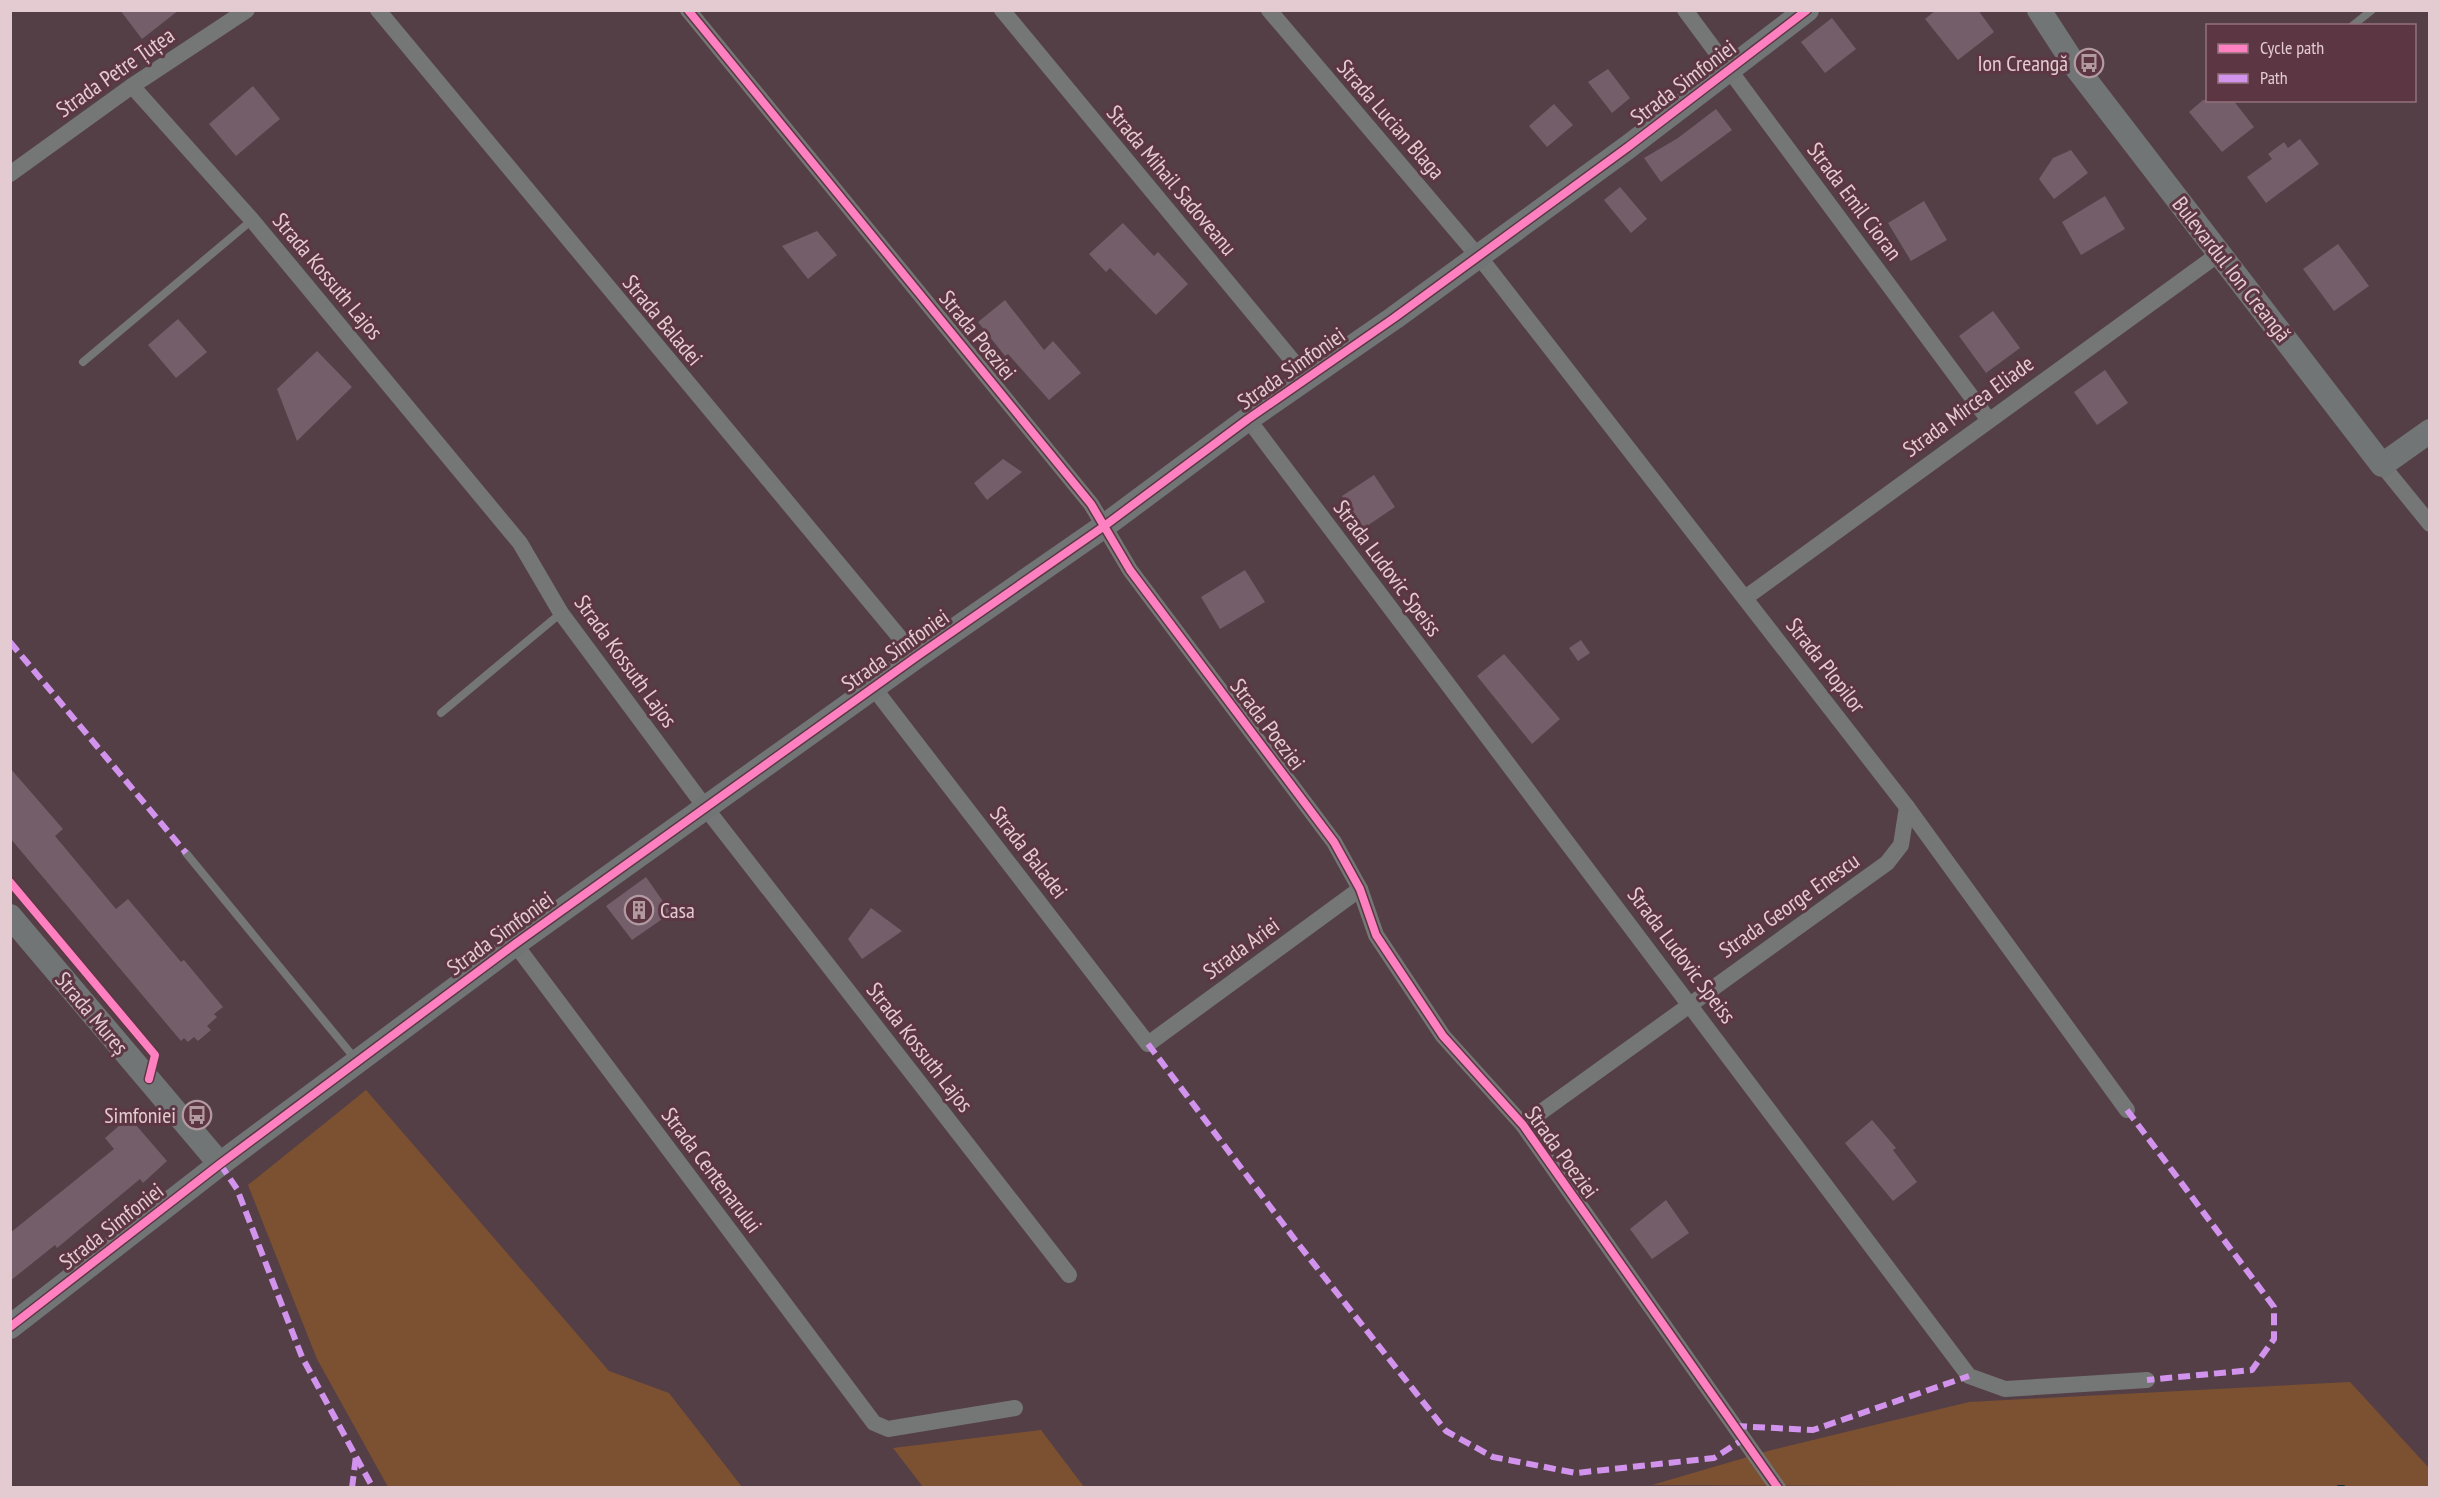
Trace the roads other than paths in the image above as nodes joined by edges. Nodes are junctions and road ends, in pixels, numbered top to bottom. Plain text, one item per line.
1 (247, 10) edge
2 (378, 10) edge
3 (688, 10) edge
4 (1002, 10) edge
5 (1269, 10) edge
6 (1685, 10) edge
7 (1807, 10) edge
8 (2038, 10) edge
9 (2372, 10) edge
10 (2354, 24) edge
11 (1729, 70) junction
12 (132, 86) junction
13 (10, 174) edge
14 (252, 220) junction
15 (2220, 254) junction
16 (1479, 256) junction
17 (83, 362) dead end
18 (1307, 378) junction
19 (1248, 419) junction
20 (1988, 419) junction
21 (2430, 431) edge
22 (2382, 465) junction
23 (2430, 524) edge
24 (1103, 527) junction
25 (1745, 598) junction
26 (561, 613) junction
27 (916, 657) junction
28 (873, 687) junction
29 (441, 713) dead end
30 (705, 807) junction
31 (1907, 807) junction
32 (186, 853) dead end
33 (1360, 889) junction
34 (10, 916) edge
35 (514, 944) junction
36 (1690, 1003) junction
37 (1148, 1044) joint
38 (357, 1061) junction
39 (2127, 1110) dead end
40 (1523, 1125) junction
41 (220, 1164) junction
42 (1069, 1275) dead end
43 (10, 1327) edge
44 (2147, 1380) dead end
45 (1016, 1408) dead end
46 (1778, 1488) edge

1 - 12 street, Strada Petre Țuțea
2 - 27 street, Strada Baladei
3 - 24 street, Strada Poeziei
4 - 18 street, Strada Mihail Sadoveanu
5 - 16 street, Strada Lucian Blaga
6 - 11 street, Strada Emil Cioran
7 - 11 street, Strada Simfoniei
8 - 15 street, Bulevardul Ion Creangă
9 - 10 lane
11 - 16 street, Strada Simfoniei
11 - 20 street, Strada Emil Cioran
12 - 13 street, Strada Petre Țuțea
12 - 14 street, Strada Kossuth Lajos
14 - 17 lane
14 - 26 street, Strada Kossuth Lajos
15 - 20 street, Strada Mircea Eliade
15 - 22 street, Bulevardul Ion Creangă
16 - 18 street, Strada Simfoniei
16 - 25 street, Strada Plopilor
18 - 19 street, Strada Simfoniei
19 - 24 street, Strada Simfoniei
19 - 36 street, Strada Ludovic Speiss
20 - 25 street, Strada Mircea Eliade
21 - 22 street
22 - 23 street, Bulevardul Ion Creangă
24 - 27 street, Strada Simfoniei
24 - 33 street, Strada Poeziei
25 - 31 street, Strada Plopilor
26 - 29 lane
26 - 30 street, Strada Kossuth Lajos
27 - 28 street, Strada Simfoniei
28 - 30 street, Strada Simfoniei
28 - 37 street, Strada Baladei
30 - 35 street, Strada Simfoniei
30 - 42 street, Strada Kossuth Lajos
31 - 36 street, Strada George Enescu
31 - 39 street, Strada Plopilor
32 - 38 lane
33 - 37 street, Strada Ariei
33 - 40 street, Strada Poeziei
34 - 41 street, Strada Mureș
35 - 38 street, Strada Simfoniei
35 - 45 street, Strada Centenarului
36 - 40 street, Strada George Enescu
36 - 44 street, Strada Ludovic Speiss
38 - 41 street, Strada Simfoniei
40 - 46 street, Strada Poeziei
41 - 43 street, Strada Simfoniei

